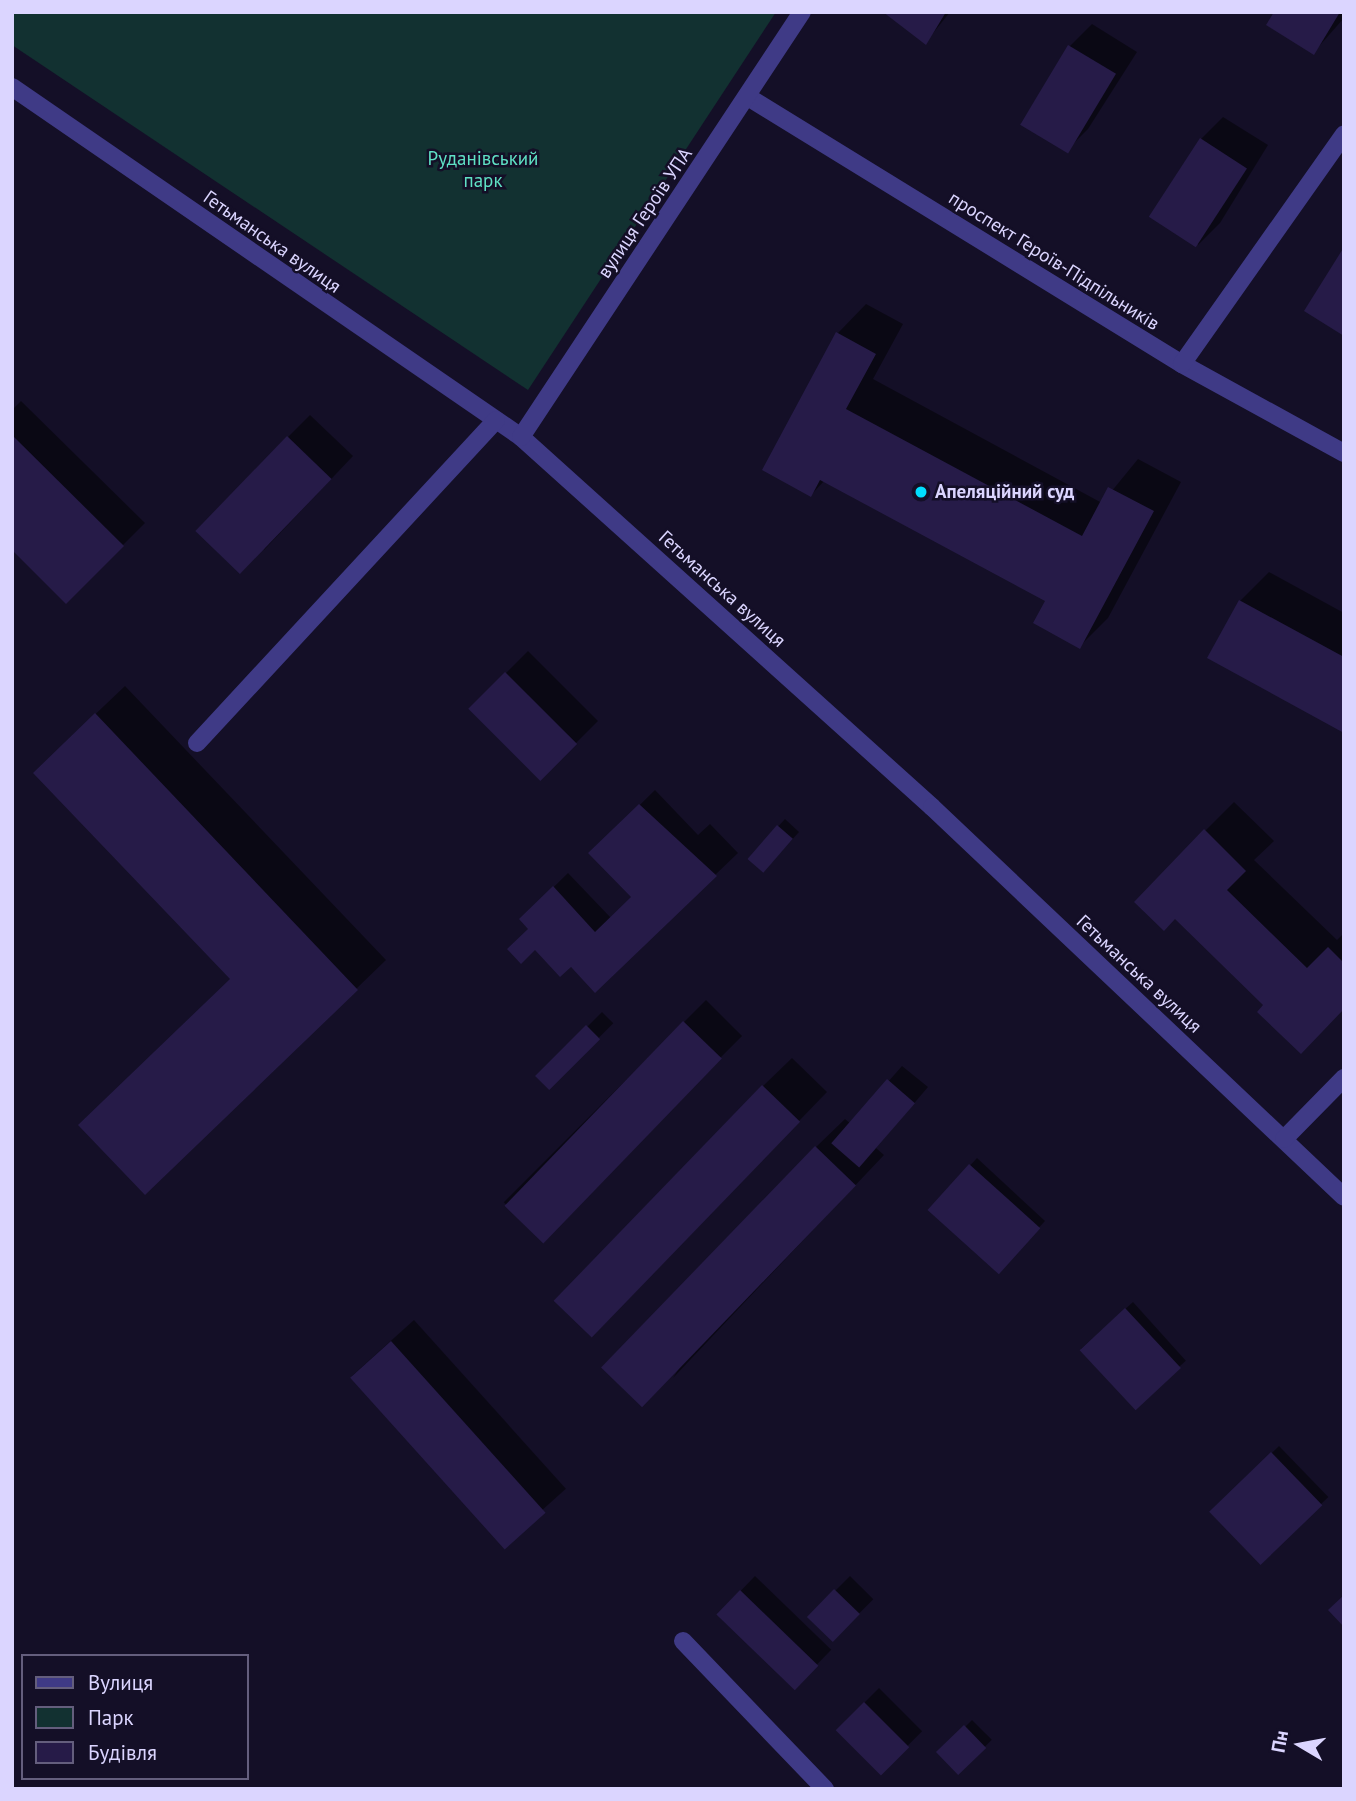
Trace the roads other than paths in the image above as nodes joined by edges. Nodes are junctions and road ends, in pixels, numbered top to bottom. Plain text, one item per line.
1 (802, 12) edge
2 (12, 87) edge
3 (748, 97) junction
4 (1344, 134) edge
5 (1182, 364) junction
6 (496, 419) junction
7 (522, 437) junction
8 (1344, 453) edge
9 (197, 743) dead end
10 (1344, 1078) edge
11 (1284, 1139) junction
12 (1344, 1197) edge
13 (683, 1641) dead end
14 (825, 1789) edge

1 - 3 street, вулиця Героїв УПА
2 - 6 street, Гетьманська вулиця
3 - 5 street, проспект Героїв-Підпільників
3 - 7 street, вулиця Героїв УПА
4 - 5 street
5 - 8 street, проспект Героїв-Підпільників
6 - 7 street, Гетьманська вулиця
6 - 9 street
7 - 11 street, Гетьманська вулиця
10 - 11 street
11 - 12 street, Гетьманська вулиця
13 - 14 street

